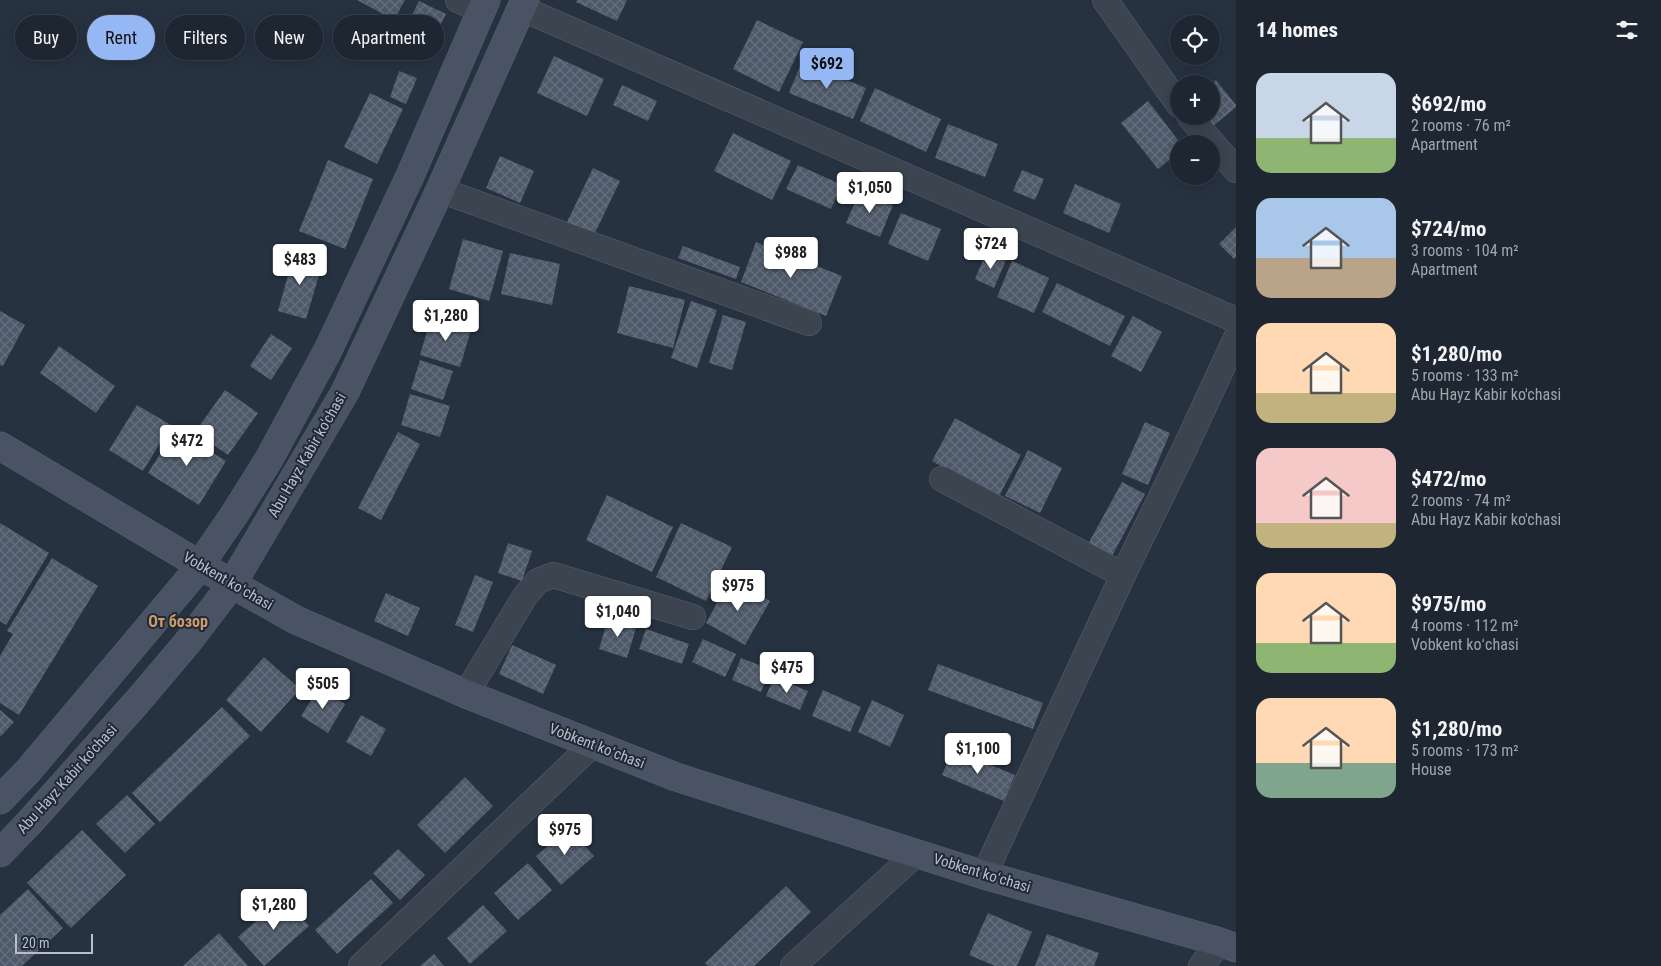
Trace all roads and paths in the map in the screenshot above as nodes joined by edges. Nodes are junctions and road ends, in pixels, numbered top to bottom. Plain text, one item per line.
1 (1105, 0) edge
2 (475, 3) edge
3 (523, 4) edge
4 (1170, 91) edge
5 (1197, 125) edge
6 (1236, 170) edge
7 (440, 190) junction
8 (1236, 320) edge
9 (809, 323) dead end
10 (1236, 338) edge
11 (0, 446) edge
12 (942, 479) dead end
13 (200, 565) junction
14 (1122, 575) junction
15 (232, 584) junction
16 (693, 617) dead end
17 (466, 694) junction
18 (592, 745) junction
19 (0, 800) edge
20 (0, 853) edge
21 (916, 854) junction
22 (984, 874) junction
23 (1228, 945) edge
24 (361, 966) edge
25 (793, 966) edge
26 (1201, 966) edge

1 - 4 street
2 - 13 main road, Abu Hayz Kabir ko'chasi
3 - 7 main road, Abu Hayz Kabir ko'chasi
3 - 8 street
5 - 6 street
7 - 9 street
7 - 15 main road, Abu Hayz Kabir ko'chasi
10 - 14 street
11 - 13 main road, Vobkent koʻchasi
12 - 14 street
13 - 15 main road, Vobkent koʻchasi
13 - 19 main road, Abu Hayz Kabir ko'chasi
14 - 22 street
15 - 17 main road, Vobkent koʻchasi
15 - 20 main road, Abu Hayz Kabir ko'chasi
16 - 17 street
17 - 18 main road, Vobkent koʻchasi
18 - 21 main road, Vobkent koʻchasi
18 - 24 street
21 - 22 main road, Vobkent koʻchasi
21 - 25 street
22 - 23 main road, Vobkent koʻchasi
23 - 26 street

